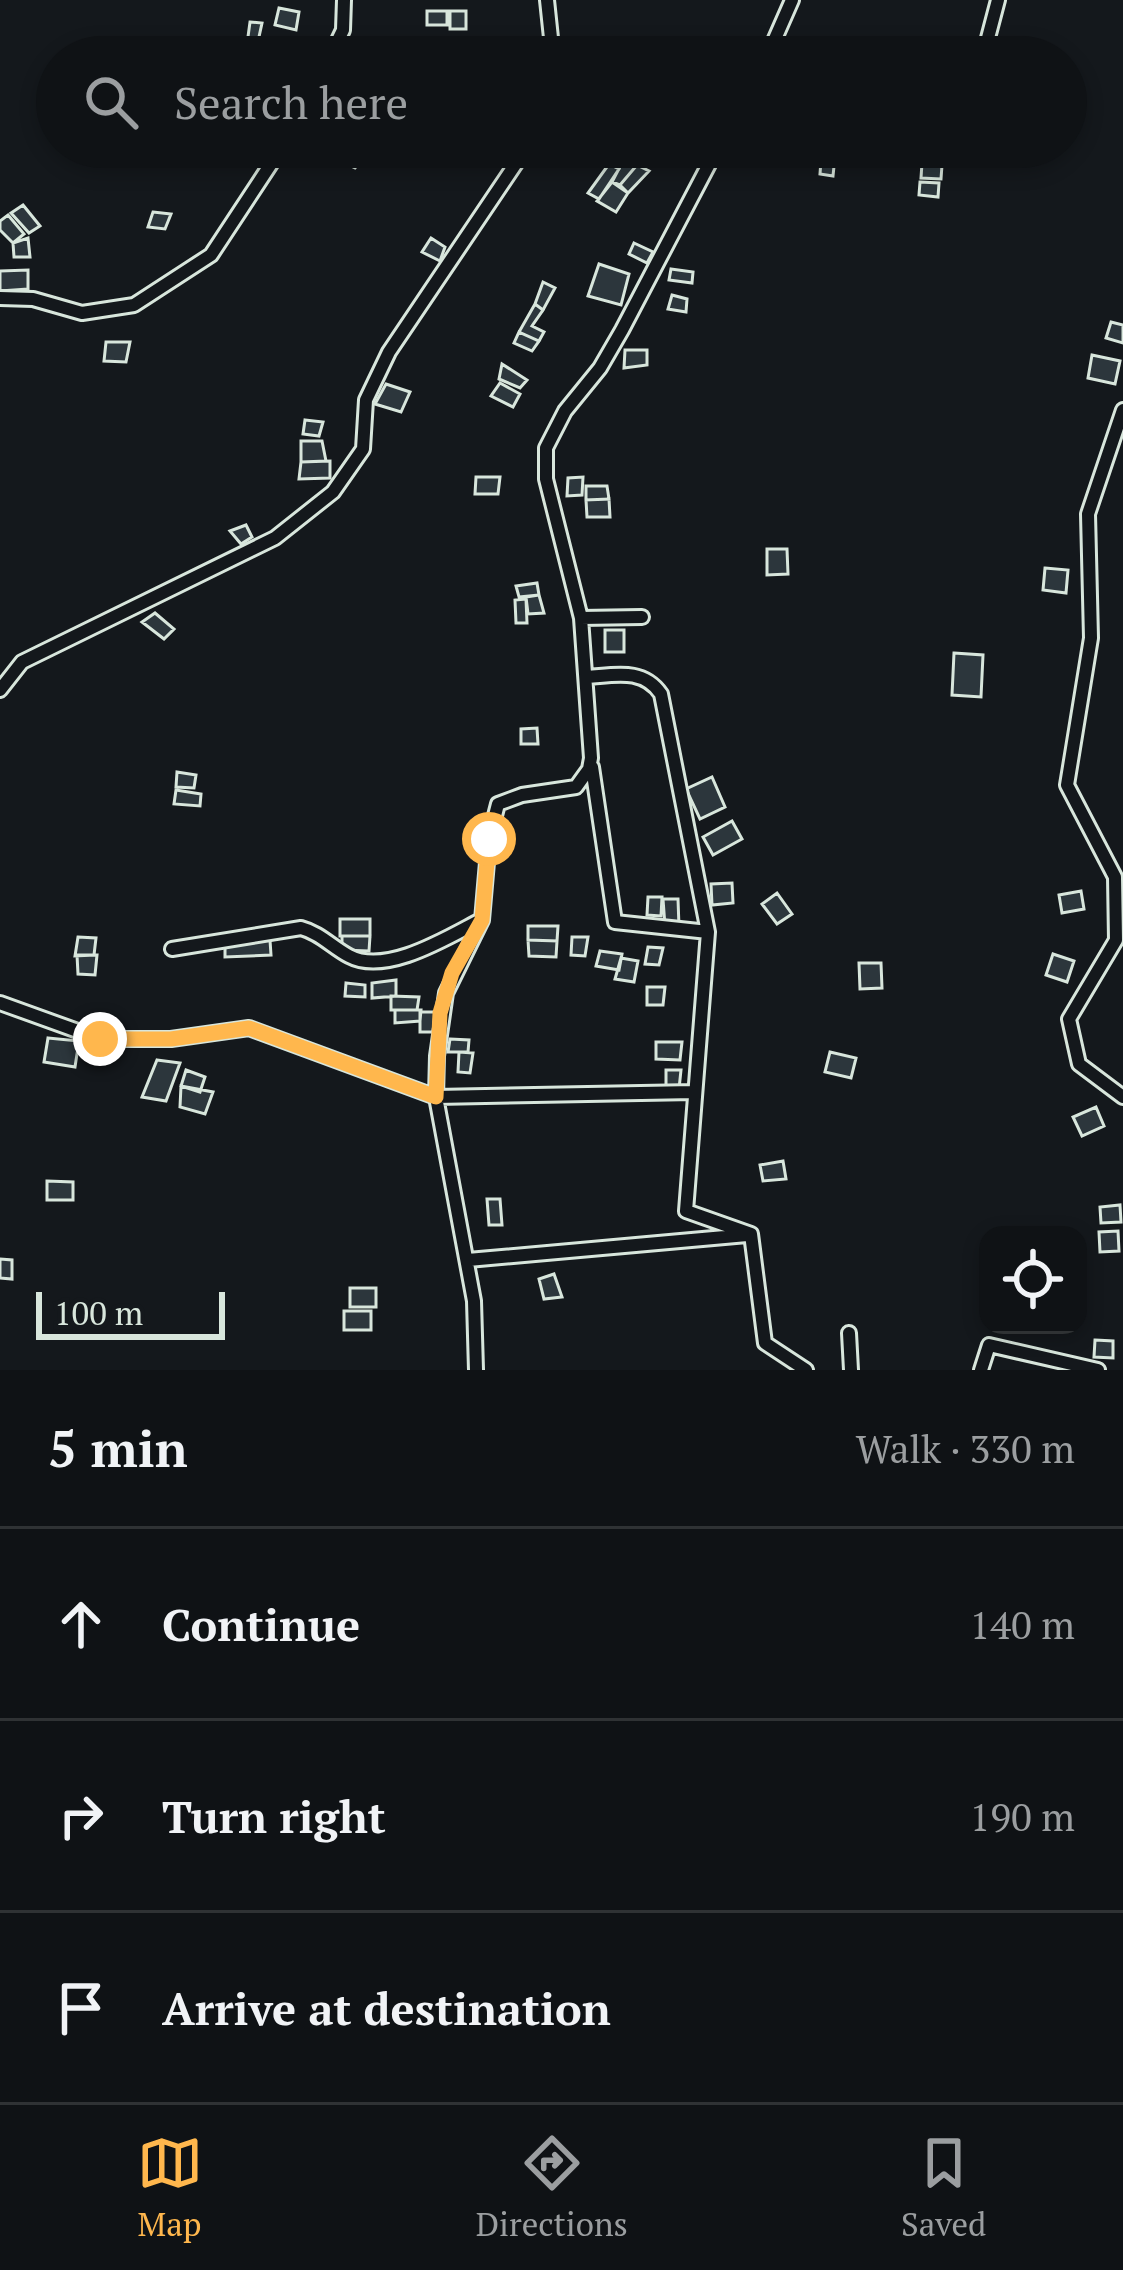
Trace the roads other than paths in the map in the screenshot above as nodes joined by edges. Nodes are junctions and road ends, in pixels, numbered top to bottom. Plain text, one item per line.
1 (344, 0) edge
2 (547, 0) edge
3 (792, 0) edge
4 (998, 0) edge
5 (340, 36) edge
6 (551, 36) edge
7 (776, 36) edge
8 (989, 36) edge
9 (268, 168) edge
10 (513, 168) edge
11 (707, 168) edge
12 (0, 298) edge
13 (1123, 410) edge
14 (642, 617) dead end
15 (581, 618) junction
16 (588, 677) junction
17 (0, 691) edge
18 (591, 758) junction
19 (482, 920) junction
20 (709, 932) junction
21 (172, 949) dead end
22 (0, 1003) edge
23 (694, 1092) junction
24 (436, 1097) junction
25 (1123, 1097) edge
26 (751, 1234) junction
27 (468, 1260) junction
28 (849, 1333) dead end
29 (476, 1370) edge
30 (806, 1370) edge
31 (851, 1370) edge
32 (981, 1370) edge
33 (1098, 1370) edge

1 - 5 street
2 - 6 street
3 - 7 street
4 - 8 street
9 - 12 street
10 - 17 street
11 - 15 street
13 - 25 street
14 - 15 street
15 - 16 street
16 - 18 street
16 - 20 street
18 - 19 street
18 - 20 street
19 - 21 street
19 - 24 street
20 - 23 street
22 - 24 street
23 - 24 street
23 - 26 street
24 - 27 street
26 - 27 street
26 - 30 street
27 - 29 street
28 - 31 street
32 - 33 street

